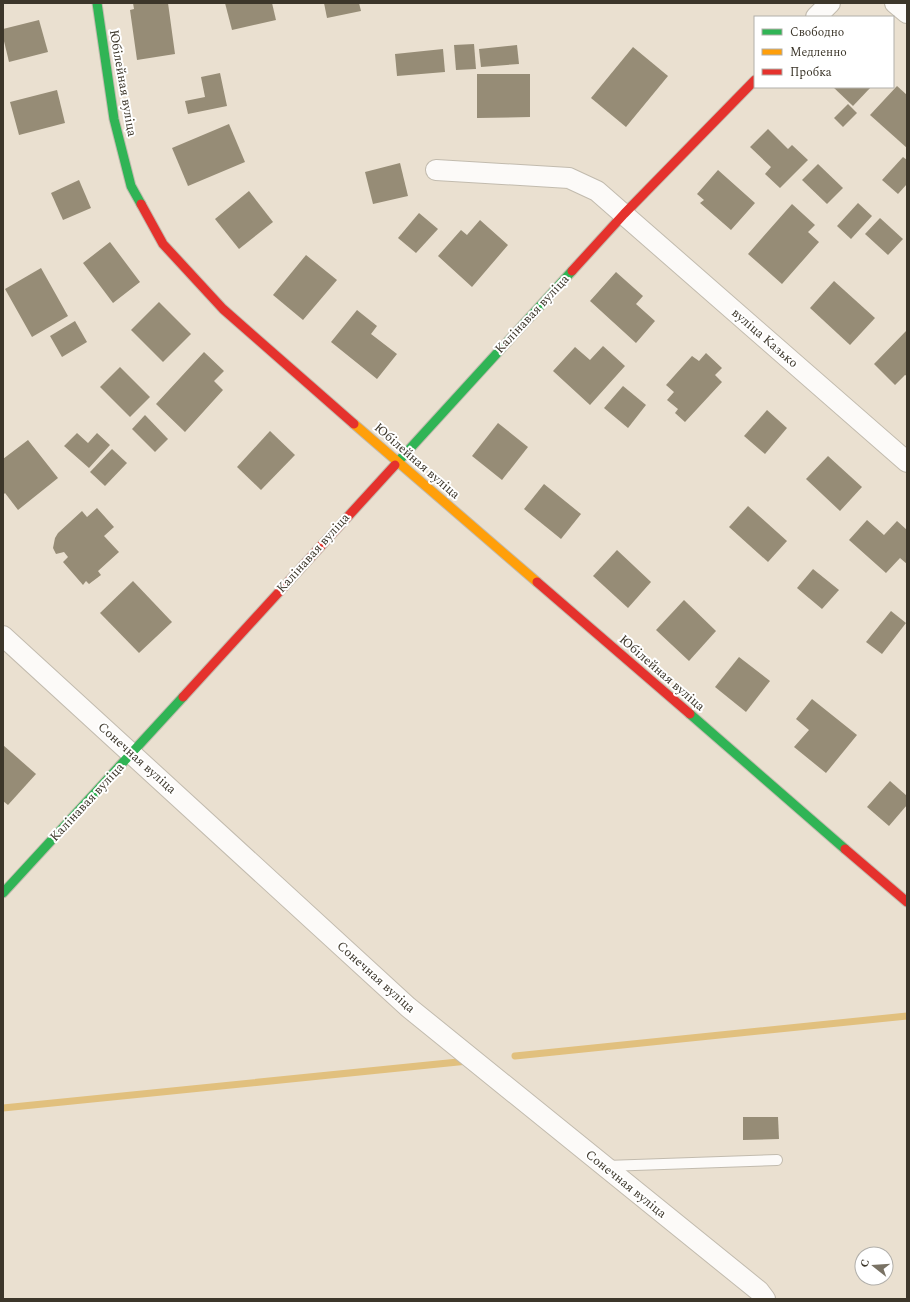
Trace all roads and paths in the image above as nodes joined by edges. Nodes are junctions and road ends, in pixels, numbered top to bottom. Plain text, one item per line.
1 (97, 3) edge
2 (830, 3) edge
3 (895, 3) edge
4 (907, 13) edge
5 (817, 16) edge
6 (754, 81) edge
7 (436, 170) dead end
8 (624, 214) junction
9 (397, 461) junction
10 (907, 462) edge
11 (3, 636) edge
12 (132, 753) junction
13 (3, 893) edge
14 (907, 902) edge
15 (777, 1160) dead end
16 (604, 1166) junction
17 (765, 1299) edge

1 - 9 street, Юбілейная вуліца
2 - 5 street
3 - 4 street
6 - 8 street, Калінавая вуліца
7 - 8 street
8 - 9 street, Калінавая вуліца
8 - 10 street, вуліца Казько
9 - 12 street, Калінавая вуліца
9 - 14 street, Юбілейная вуліца
11 - 12 street, Сонечная вуліца
12 - 13 street, Калінавая вуліца
12 - 16 street, Сонечная вуліца
15 - 16 lane
16 - 17 street, Сонечная вуліца

